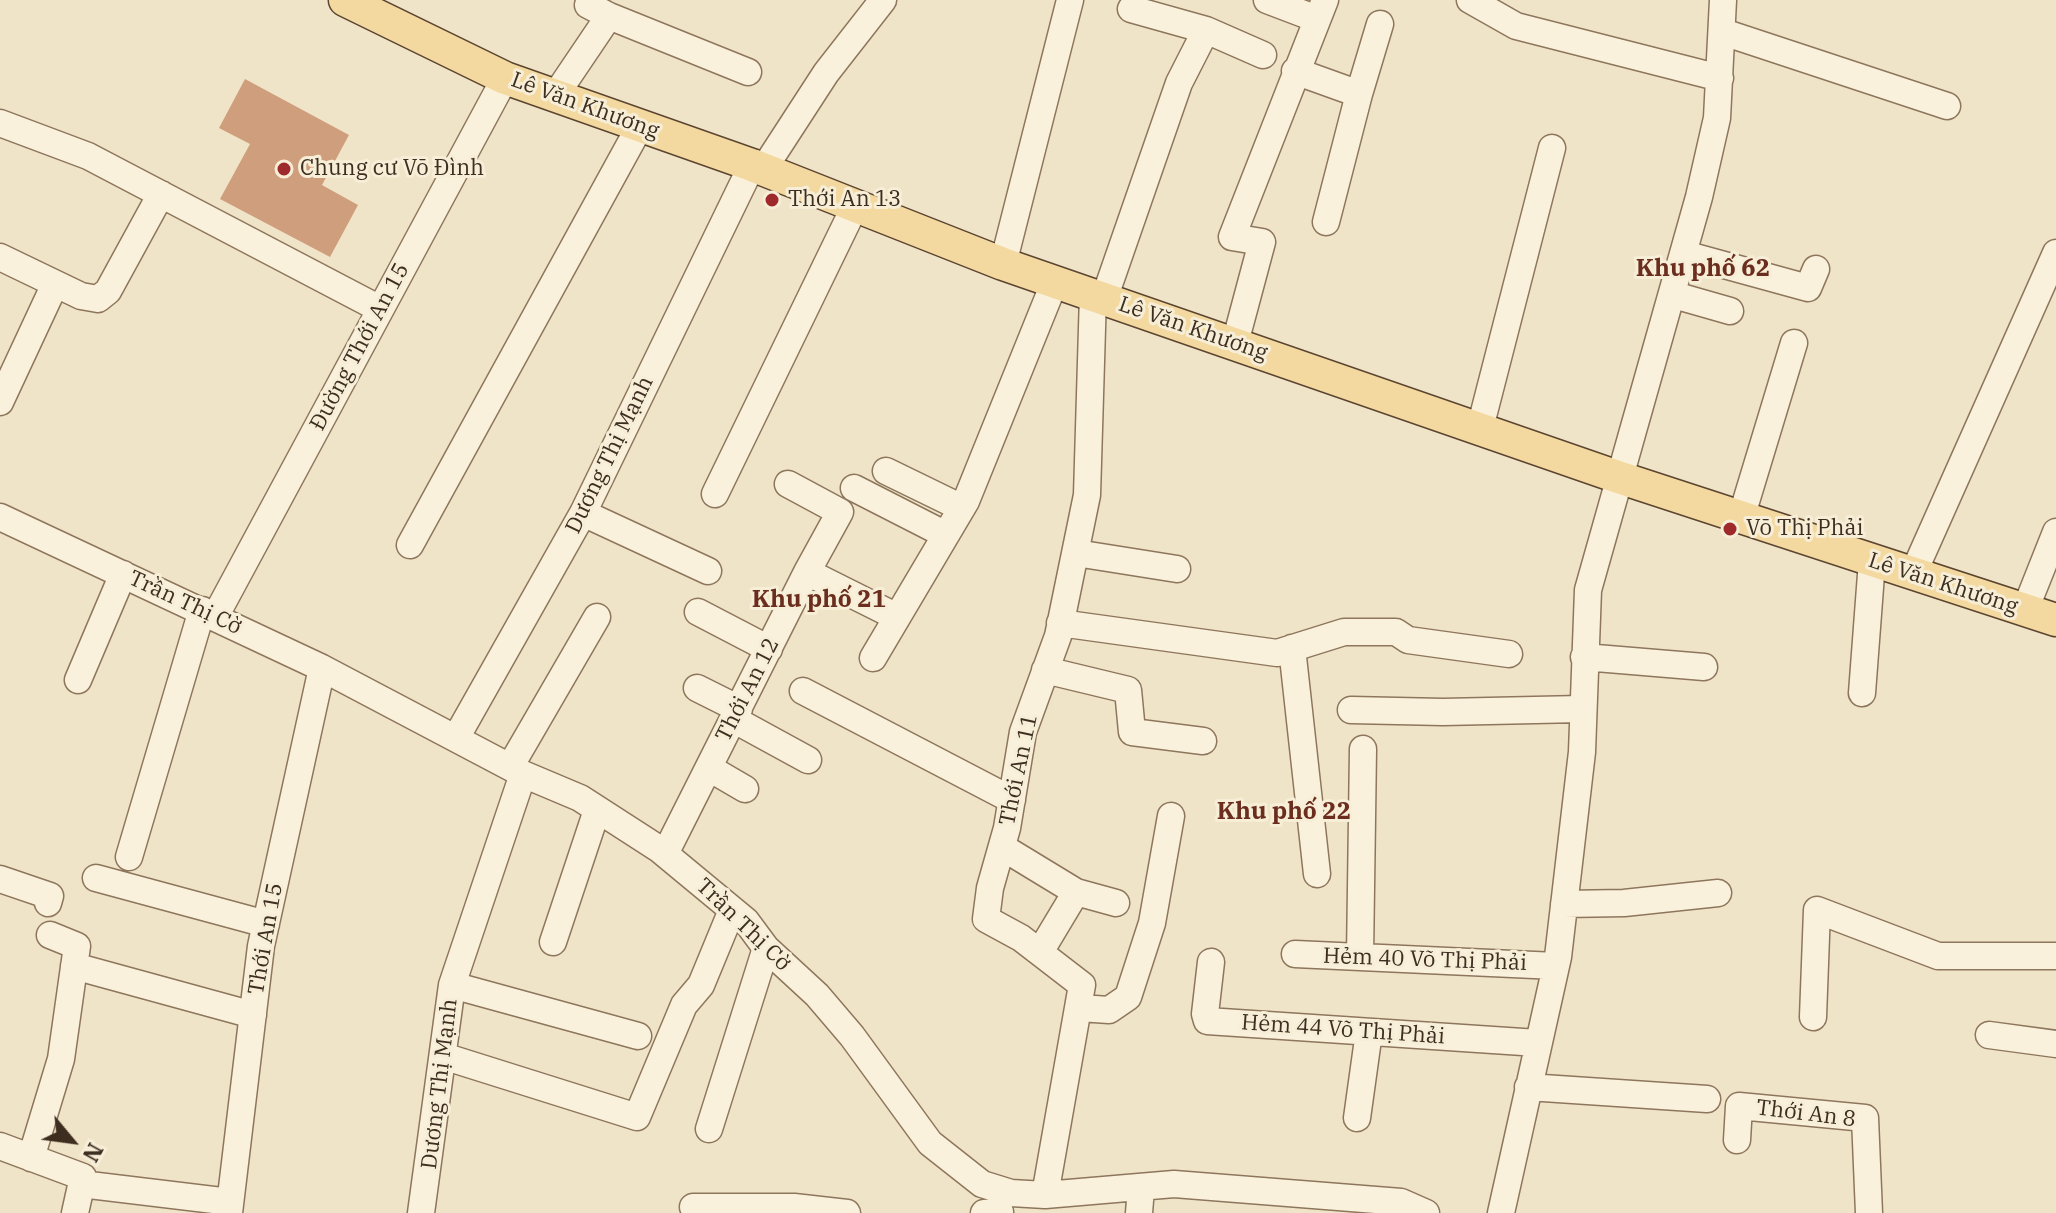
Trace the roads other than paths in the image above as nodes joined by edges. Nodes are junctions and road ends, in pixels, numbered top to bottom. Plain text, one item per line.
1 (345, 0) edge
2 (883, 0) edge
3 (1070, 0) edge
4 (1267, 0) edge
5 (1470, 0) edge
6 (1723, 0) edge
7 (600, 8) edge
8 (1131, 9) dead end
9 (1321, 9) edge
10 (1380, 24) dead end
11 (1206, 30) junction
12 (1723, 32) junction
13 (1263, 55) dead end
14 (1295, 71) junction
15 (748, 72) dead end
16 (505, 78) junction
17 (1720, 78) junction
18 (1359, 94) junction
19 (555, 96) junction
20 (1947, 106) dead end
21 (0, 123) edge
22 (640, 126) junction
23 (1552, 148) dead end
24 (758, 168) junction
25 (161, 194) junction
26 (855, 206) junction
27 (1326, 222) dead end
28 (2056, 253) edge
29 (1684, 254) junction
30 (0, 257) edge
31 (1003, 264) junction
32 (1816, 269) dead end
33 (1055, 281) junction
34 (55, 284) junction
35 (1674, 295) junction
36 (1098, 297) junction
37 (380, 309) junction
38 (1730, 311) dead end
39 (1235, 343) junction
40 (1794, 343) dead end
41 (0, 402) edge
42 (1480, 428) junction
43 (886, 471) dead end
44 (1618, 477) junction
45 (788, 484) dead end
46 (854, 488) dead end
47 (715, 494) dead end
48 (962, 508) junction
49 (583, 513) junction
50 (0, 517) edge
51 (1741, 518) junction
52 (2056, 532) edge
53 (946, 535) junction
54 (410, 545) dead end
55 (1076, 553) junction
56 (1872, 561) junction
57 (1177, 569) dead end
58 (708, 571) dead end
59 (807, 572) junction
60 (123, 574) junction
61 (1913, 574) junction
62 (2025, 610) junction
63 (698, 612) dead end
64 (209, 613) junction
65 (597, 617) dead end
66 (897, 617) junction
67 (2056, 620) edge
68 (1060, 623) junction
69 (1292, 648) junction
70 (769, 649) junction
71 (1509, 654) dead end
72 (1584, 657) junction
73 (873, 658) dead end
74 (1704, 667) dead end
75 (322, 668) junction
76 (1045, 670) junction
77 (78, 680) dead end
78 (697, 688) dead end
79 (803, 691) dead end
80 (1862, 693) dead end
81 (1581, 709) junction
82 (1351, 710) dead end
83 (736, 714) junction
84 (456, 738) junction
85 (1203, 741) dead end
86 (1363, 749) dead end
87 (808, 760) dead end
88 (709, 768) junction
89 (517, 770) junction
90 (745, 789) dead end
91 (1012, 800) junction
92 (597, 810) junction
93 (1171, 816) dead end
94 (1002, 847) junction
95 (665, 854) junction
96 (129, 857) dead end
97 (1317, 874) dead end
98 (96, 878) dead end
99 (0, 879) edge
100 (1076, 892) junction
101 (1718, 893) dead end
102 (48, 903) dead end
103 (1116, 903) dead end
104 (1564, 904) junction
105 (732, 910) junction
106 (266, 924) junction
107 (50, 935) dead end
108 (553, 942) dead end
109 (766, 948) junction
110 (1040, 952) junction
111 (1295, 954) dead end
112 (2056, 956) edge
113 (1360, 957) junction
114 (1211, 962) dead end
115 (74, 966) junction
116 (1556, 966) junction
117 (452, 985) junction
118 (1080, 1008) junction
119 (253, 1015) junction
120 (1813, 1017) dead end
121 (1369, 1032) junction
122 (1989, 1035) dead end
123 (638, 1036) dead end
124 (1538, 1043) junction
125 (2056, 1044) edge
126 (443, 1056) junction
127 (1528, 1087) junction
128 (1707, 1099) dead end
129 (1357, 1118) dead end
130 (709, 1129) dead end
131 (1737, 1140) dead end
132 (0, 1146) edge
133 (31, 1158) junction
134 (81, 1184) junction
135 (1045, 1195) junction
136 (1140, 1201) edge
137 (1242, 1201) edge
138 (1001, 1205) edge
139 (230, 1207) edge
140 (693, 1207) dead end
141 (429, 1211) edge
142 (75, 1213) edge
143 (847, 1213) edge
144 (984, 1213) edge
145 (1426, 1213) edge
146 (1501, 1213) edge
147 (1869, 1213) edge

1 - 16 main road, Lê Văn Khương
2 - 24 street, Dương Thị Mạnh
3 - 31 street
4 - 9 street
5 - 17 street
6 - 12 street
7 - 15 street
7 - 19 street
8 - 11 street
9 - 14 street
10 - 18 street
11 - 13 street
11 - 36 street, Thới An 11
12 - 17 street
12 - 20 street
14 - 18 street
14 - 39 street
16 - 19 main road, Lê Văn Khương
16 - 37 street, Đường Thới An 15
17 - 29 street
18 - 27 street
19 - 22 main road, Lê Văn Khương
21 - 25 street
22 - 24 main road, Lê Văn Khương
22 - 54 street
23 - 42 street
24 - 26 main road, Lê Văn Khương
24 - 49 street, Dương Thị Mạnh
25 - 34 street
25 - 37 street
26 - 31 main road, Lê Văn Khương
26 - 47 street
28 - 61 street
29 - 32 street
29 - 35 street
30 - 34 street
31 - 33 main road, Lê Văn Khương
33 - 36 main road, Lê Văn Khương
33 - 48 street
34 - 41 street
35 - 38 street
35 - 44 street
36 - 39 main road, Lê Văn Khương
36 - 55 street, Thới An 11
37 - 64 street, Đường Thới An 15
39 - 42 main road, Lê Văn Khương
40 - 51 street
42 - 44 main road, Lê Văn Khương
43 - 48 street
44 - 51 main road, Lê Văn Khương
44 - 72 street
45 - 59 street, Thới An 12
46 - 53 street
48 - 53 street
49 - 58 street
49 - 84 street, Dương Thị Mạnh
50 - 60 street, Trần Thị Cờ
51 - 56 main road, Lê Văn Khương
52 - 62 street
53 - 66 street
55 - 57 street
55 - 68 street, Thới An 11
56 - 61 main road, Lê Văn Khương
56 - 80 street
59 - 66 street
59 - 70 street, Thới An 12
60 - 64 street, Trần Thị Cờ
60 - 77 street
61 - 62 main road, Lê Văn Khương
62 - 67 main road, Lê Văn Khương
63 - 70 street
64 - 75 street, Trần Thị Cờ
64 - 96 street, Đường Thới An 15
65 - 89 street, Dương Thị Mạnh
66 - 73 street
68 - 69 street
68 - 76 street, Thới An 11
69 - 71 street
69 - 97 street
70 - 83 street, Thới An 12
72 - 74 street
72 - 81 street
75 - 84 street, Trần Thị Cờ
75 - 106 street, Thới An 15
76 - 85 street
76 - 91 street, Thới An 11
78 - 83 street
79 - 91 street
81 - 82 street
81 - 104 street
83 - 87 street
83 - 88 street, Thới An 12
84 - 89 street, Trần Thị Cờ
86 - 113 street
88 - 90 street
88 - 95 street, Thới An 12
89 - 92 street, Trần Thị Cờ
89 - 117 street, Dương Thị Mạnh
91 - 94 street, Thới An 11
92 - 95 street, Trần Thị Cờ
92 - 108 street
93 - 118 street
94 - 100 street
94 - 110 street, Thới An 11
95 - 105 street, Trần Thị Cờ
98 - 106 street
99 - 102 street
100 - 103 street
100 - 110 street
101 - 104 street
104 - 116 street
105 - 109 street, Trần Thị Cờ
105 - 126 street
106 - 119 street, Thới An 15
107 - 115 street
109 - 130 street
109 - 138 street, Trần Thị Cờ
110 - 118 street, Thới An 11
111 - 113 street, Hẻm 40 Võ Thị Phải
112 - 120 street
113 - 116 street, Hẻm 40 Võ Thị Phải
114 - 121 street, Hẻm 44 Võ Thị Phải
115 - 119 street
115 - 133 street
116 - 124 street
117 - 123 street
117 - 126 street, Dương Thị Mạnh
118 - 135 street, Thới An 11
119 - 139 street, Thới An 15
121 - 124 street, Hẻm 44 Võ Thị Phải
121 - 129 street
122 - 125 street
124 - 127 street
126 - 141 street, Dương Thị Mạnh
127 - 128 street
127 - 146 street
131 - 147 street, Thới An 8
132 - 133 street
133 - 134 street
134 - 139 street
134 - 142 street
135 - 136 street, Trần Thị Cờ
135 - 138 street, Trần Thị Cờ
136 - 137 street, Trần Thị Cờ
137 - 145 street, Trần Thị Cờ
138 - 144 street
140 - 143 street

